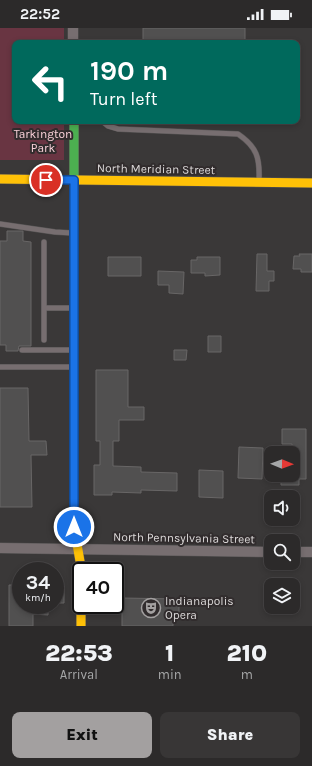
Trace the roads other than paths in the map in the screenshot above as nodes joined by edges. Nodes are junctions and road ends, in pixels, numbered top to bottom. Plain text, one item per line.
1 (73, 28) edge
2 (73, 40) edge
3 (74, 124) edge
4 (106, 124) edge
5 (0, 179) edge
6 (74, 180) junction
7 (259, 182) junction
8 (312, 183) edge
9 (0, 224) edge
10 (74, 233) junction
11 (44, 242) dead end
12 (45, 308) junction
13 (74, 308) junction
14 (44, 340) dead end
15 (22, 350) dead end
16 (74, 350) junction
17 (0, 367) edge
18 (74, 367) junction
19 (0, 548) edge
20 (78, 549) junction
21 (264, 552) edge
22 (300, 552) edge
23 (312, 552) edge
24 (81, 626) edge

1 - 2 street
3 - 6 street
4 - 7 lane
5 - 6 street, North Meridian Street
6 - 7 street, North Meridian Street
6 - 10 street
7 - 8 street, North Meridian Street
9 - 10 lane
10 - 13 street
11 - 12 lane
12 - 13 lane
12 - 14 lane
13 - 16 street
15 - 16 lane
16 - 18 street
17 - 18 lane
18 - 20 street
19 - 20 street, North Pennsylvania Street
20 - 21 street, North Pennsylvania Street
20 - 24 street
22 - 23 street

